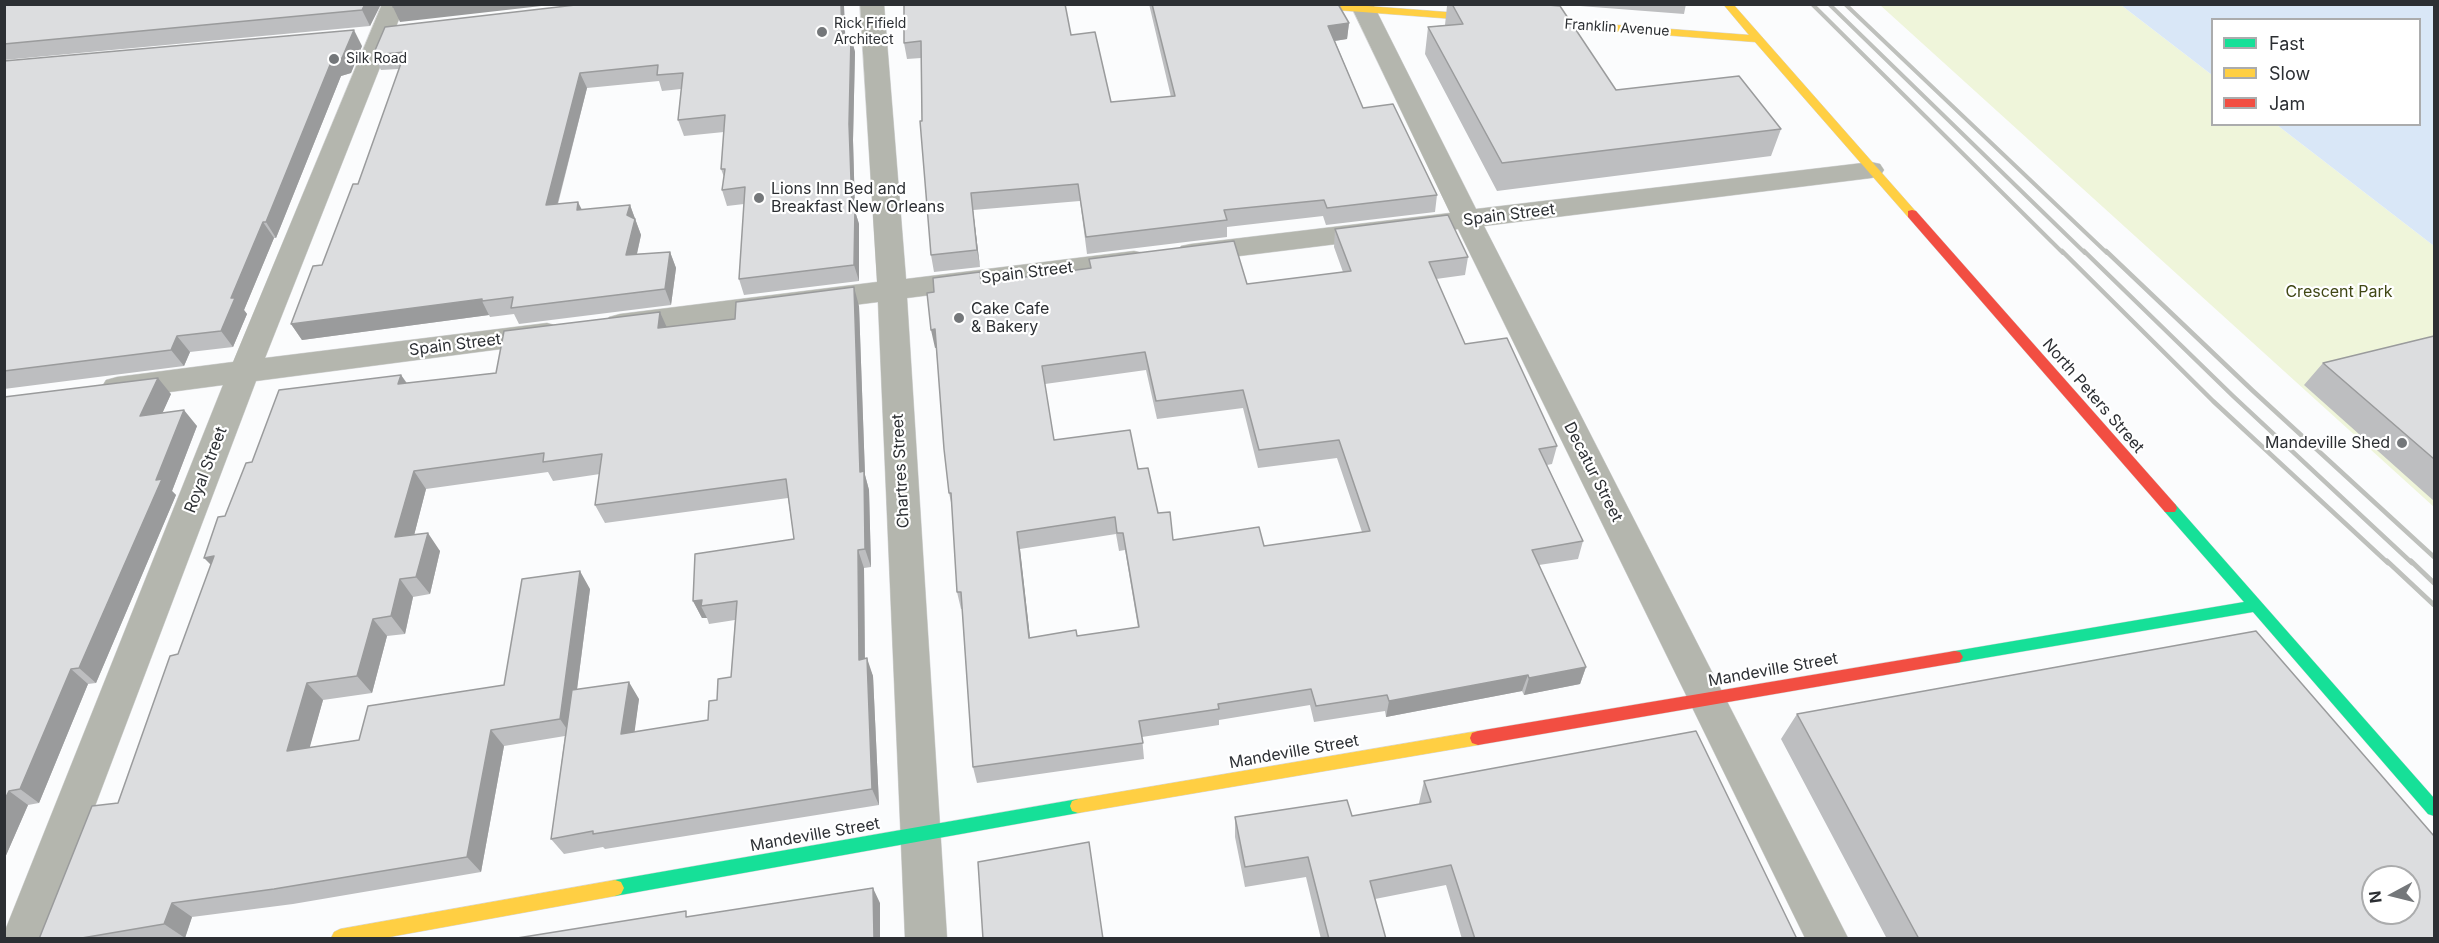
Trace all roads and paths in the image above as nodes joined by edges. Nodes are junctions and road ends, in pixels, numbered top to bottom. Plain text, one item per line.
1 (394, 4) edge
2 (872, 4) edge
3 (1297, 4) edge
4 (1727, 4) edge
5 (1362, 6) edge
6 (1758, 39) junction
7 (1871, 170) junction
8 (1467, 220) junction
9 (892, 289) junction
10 (244, 372) junction
11 (84, 392) edge
12 (2255, 606) junction
13 (1706, 698) junction
14 (2434, 808) edge
15 (920, 832) junction
16 (24, 939) edge
17 (340, 939) edge
18 (926, 939) edge
19 (1827, 939) edge

1 - 10 street, Royal Street
2 - 9 street, Chartres Street
3 - 5 street, Franklin Avenue
4 - 6 street, North Peters Street
5 - 6 street, Franklin Avenue
5 - 8 street, Decatur Street
6 - 7 street, North Peters Street
7 - 8 street, Spain Street
7 - 12 street, North Peters Street
8 - 9 street, Spain Street
8 - 13 street, Decatur Street
9 - 10 street, Spain Street
9 - 15 street, Chartres Street
10 - 11 street, Spain Street
10 - 16 street, Royal Street
12 - 13 street, Mandeville Street
12 - 14 street, North Peters Street
13 - 15 street, Mandeville Street
13 - 19 street, Decatur Street
15 - 17 street, Mandeville Street
15 - 18 street, Chartres Street

